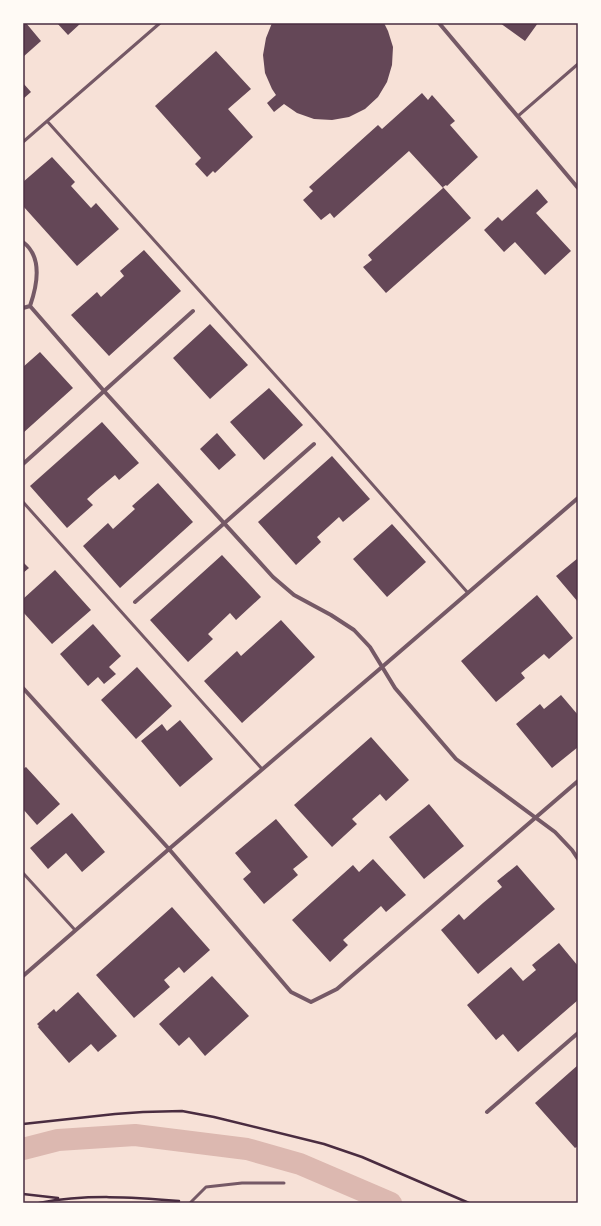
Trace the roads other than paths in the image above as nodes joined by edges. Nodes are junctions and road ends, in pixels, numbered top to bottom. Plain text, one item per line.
1 (160, 23) edge
2 (439, 23) edge
3 (578, 64) edge
4 (518, 116) junction
5 (47, 120) junction
6 (23, 142) edge
7 (578, 188) edge
8 (23, 242) edge
9 (30, 306) junction
10 (23, 308) edge
11 (193, 311) dead end
12 (104, 391) junction
13 (314, 444) dead end
14 (23, 464) edge
15 (578, 498) edge
16 (23, 502) edge
17 (225, 523) junction
18 (468, 593) junction
19 (135, 602) dead end
20 (382, 667) junction
21 (23, 688) edge
22 (262, 770) junction
23 (578, 781) edge
24 (535, 818) junction
25 (169, 849) junction
26 (578, 859) edge
27 (23, 873) edge
28 (75, 930) junction
29 (23, 976) edge
30 (578, 1033) edge
31 (487, 1112) dead end
32 (284, 1183) dead end
33 (191, 1202) edge

1 - 5 lane
2 - 4 street
3 - 4 lane
4 - 7 street
5 - 6 lane
5 - 18 lane
8 - 9 street
9 - 10 street
9 - 12 street
11 - 12 street
12 - 14 street
12 - 17 street
13 - 17 street
15 - 18 street
16 - 22 lane
17 - 19 street
17 - 20 street
18 - 20 street
20 - 22 street
20 - 24 street
21 - 25 street
22 - 25 street
23 - 24 street
24 - 25 street
24 - 26 street
25 - 28 street
27 - 28 lane
28 - 29 street
30 - 31 street
32 - 33 lane

